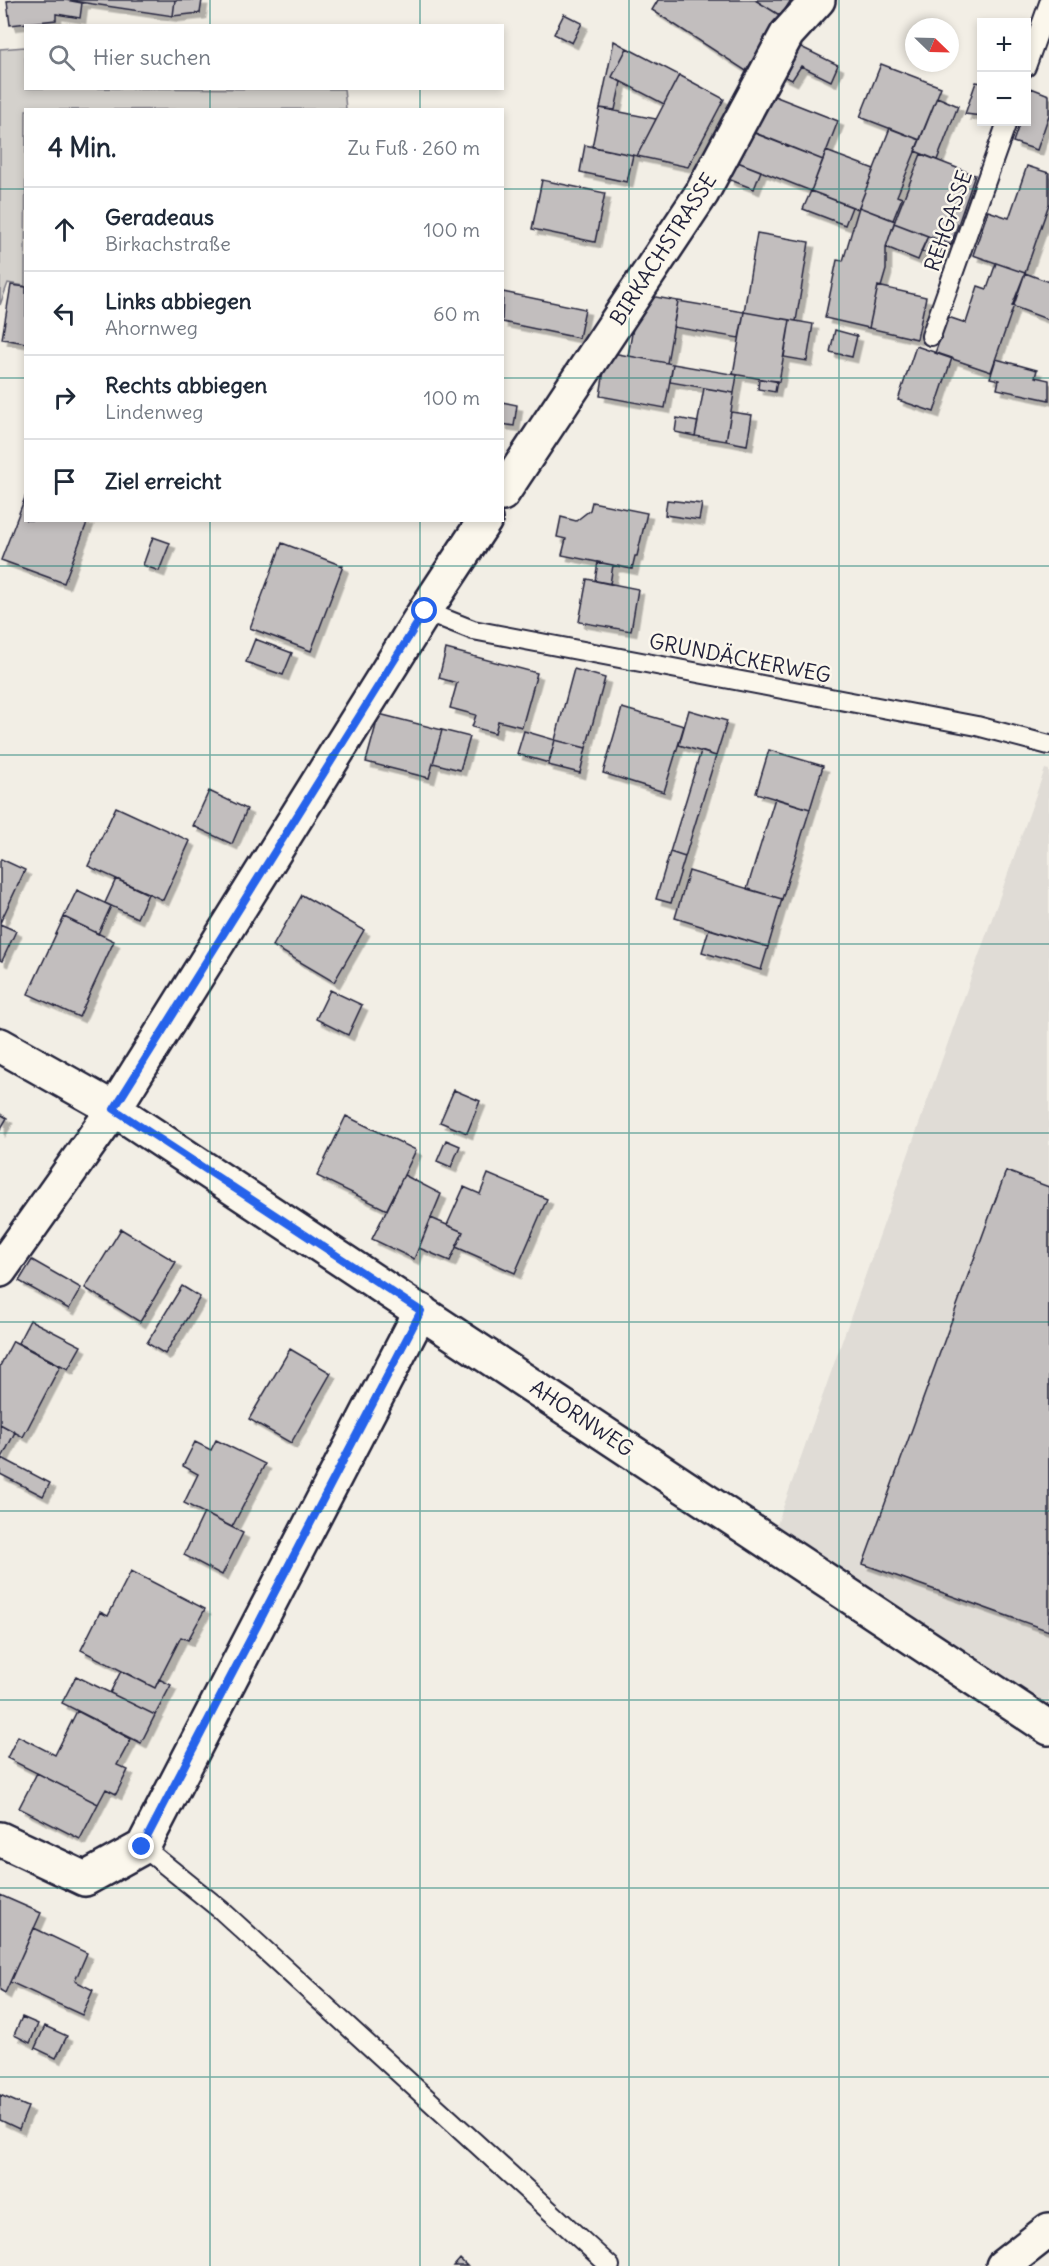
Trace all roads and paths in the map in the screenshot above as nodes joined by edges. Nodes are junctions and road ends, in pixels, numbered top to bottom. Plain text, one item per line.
1 (818, 0) edge
2 (1049, 3) edge
3 (1031, 53) edge
4 (1006, 126) edge
5 (931, 336) dead end
6 (504, 491) edge
7 (484, 522) edge
8 (425, 611) junction
9 (1049, 745) edge
10 (0, 1045) edge
11 (114, 1109) junction
12 (0, 1269) edge
13 (421, 1311) junction
14 (1049, 1728) edge
15 (0, 1839) edge
16 (142, 1847) junction
17 (1049, 2230) edge
18 (610, 2266) edge
19 (1003, 2266) edge

1 - 6 street, BIRKACHSTRASSE
2 - 3 lane
4 - 5 lane, REHGASSE
7 - 8 street
8 - 9 lane, GRUNDÄCKERWEG
8 - 11 street
10 - 11 street, AHORNWEG
11 - 12 street
11 - 13 street, AHORNWEG
13 - 14 street, AHORNWEG
13 - 16 street
15 - 16 street
16 - 18 lane
17 - 19 street

